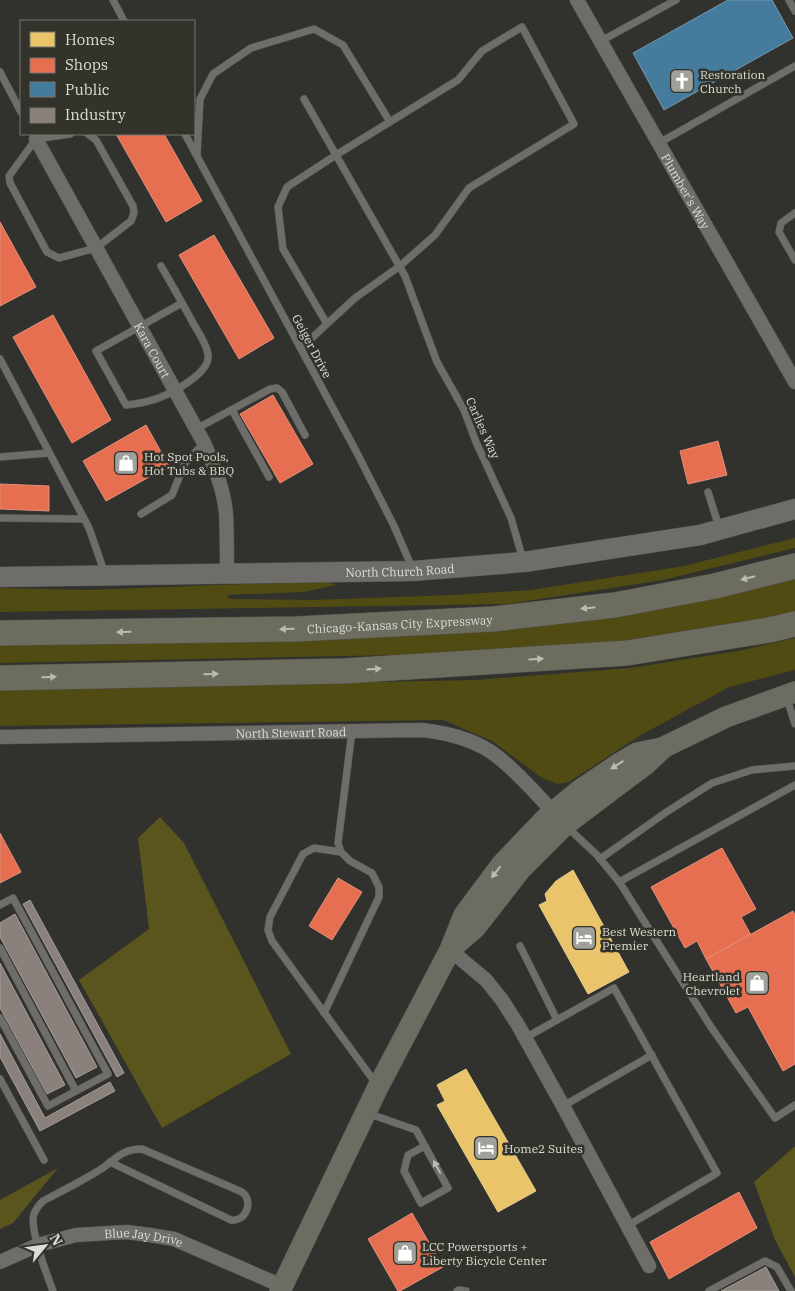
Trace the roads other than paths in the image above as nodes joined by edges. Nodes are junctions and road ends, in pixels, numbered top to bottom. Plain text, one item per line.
1 (113, 0) edge
2 (577, 0) edge
3 (676, 0) edge
4 (789, 0) edge
5 (795, 11) edge
6 (123, 20) edge
7 (601, 41) junction
8 (795, 66) edge
9 (0, 72) edge
10 (304, 99) dead end
11 (20, 110) edge
12 (390, 122) junction
13 (52, 135) edge
14 (89, 135) edge
15 (186, 135) edge
16 (35, 136) edge
17 (659, 143) junction
18 (336, 155) junction
19 (197, 156) junction
20 (795, 213) edge
21 (96, 248) junction
22 (795, 260) edge
23 (161, 266) dead end
24 (400, 266) junction
25 (182, 303) junction
26 (327, 324) junction
27 (139, 327) junction
28 (301, 348) junction
29 (0, 359) edge
30 (795, 382) edge
31 (175, 391) junction
32 (232, 410) junction
33 (196, 429) junction
34 (305, 436) dead end
35 (204, 443) junction
36 (49, 453) junction
37 (0, 458) edge
38 (269, 477) dead end
39 (708, 492) dead end
40 (795, 509) edge
41 (141, 514) dead end
42 (0, 518) edge
43 (84, 518) junction
44 (720, 530) junction
45 (524, 562) junction
46 (795, 566) edge
47 (414, 571) junction
48 (227, 573) junction
49 (106, 575) junction
50 (0, 577) edge
51 (795, 624) edge
52 (0, 633) edge
53 (0, 678) edge
54 (790, 693) edge
55 (795, 724) edge
56 (352, 731) junction
57 (0, 738) edge
58 (795, 766) edge
59 (795, 784) edge
60 (559, 819) junction
61 (340, 852) junction
62 (600, 859) junction
63 (619, 882) junction
64 (0, 904) edge
65 (520, 946) dead end
66 (0, 948) edge
67 (450, 950) junction
68 (324, 1013) junction
69 (0, 1018) edge
70 (557, 1020) junction
71 (525, 1038) junction
72 (652, 1055) junction
73 (0, 1079) edge
74 (378, 1087) junction
75 (76, 1091) junction
76 (795, 1104) edge
77 (563, 1106) junction
78 (366, 1113) junction
79 (425, 1146) junction
80 (44, 1160) dead end
81 (110, 1162) junction
82 (627, 1226) junction
83 (38, 1245) junction
84 (0, 1262) edge
85 (649, 1266) dead end
86 (281, 1289) edge
87 (53, 1291) edge
88 (457, 1291) edge
89 (466, 1291) edge
90 (709, 1291) edge
91 (791, 1291) edge

1 - 6 lane
2 - 7 street, Plumber's Way
3 - 7 lane
4 - 5 lane
7 - 17 street, Plumber's Way
8 - 17 lane
9 - 11 lane
10 - 18 lane, Carlies Way
12 - 18 lane
12 - 19 lane
12 - 24 lane
13 - 16 lane
14 - 21 lane
15 - 19 lane, Geiger Drive
16 - 21 street, Kara Court
16 - 21 lane
17 - 30 street, Plumber's Way
18 - 24 lane, Carlies Way
18 - 26 lane
19 - 28 lane, Geiger Drive
20 - 22 lane
21 - 27 street, Kara Court
23 - 25 lane
24 - 26 lane
24 - 45 lane, Carlies Way
25 - 27 lane
25 - 31 lane
26 - 28 lane
27 - 31 street, Kara Court
27 - 31 lane
28 - 47 lane, Geiger Drive
29 - 36 lane
31 - 33 street, Kara Court
32 - 33 lane
32 - 34 lane
32 - 38 lane
33 - 35 street, Kara Court
35 - 41 lane
35 - 48 street, Kara Court
36 - 37 lane
36 - 43 lane
39 - 44 lane
40 - 44 main road, North Church Road
42 - 43 lane
43 - 49 lane
44 - 45 main road, North Church Road
45 - 47 main road, North Church Road
46 -> 52 highway, Chicago-Kansas City Expressway
47 - 48 main road, North Church Road
48 - 49 main road, North Church Road
49 - 50 main road, North Church Road
53 -> 51 highway
54 - 55 lane
54 - 60 main road
56 - 57 street, North Stewart Road
56 - 60 street, North Stewart Road
56 - 61 lane
58 - 62 lane
59 - 63 lane
60 - 62 lane
60 - 67 main road
61 - 68 lane
61 - 68 lane
62 - 63 lane
63 - 76 lane
64 - 75 lane
65 - 70 lane
66 - 75 lane
67 - 71 street
67 - 74 main road
68 - 74 lane
69 - 75 lane
70 - 71 lane
70 - 72 lane
71 - 77 street
72 - 77 lane
72 - 82 lane
73 - 80 lane
74 - 78 main road
77 - 82 street
78 - 79 lane
78 - 86 main road
79 -> 79 lane
81 - 81 lane
81 - 83 lane
82 - 85 street
83 - 84 street, Blue Jay Drive
83 - 86 street, Blue Jay Drive
83 - 87 lane
88 - 89 lane
90 - 91 lane

